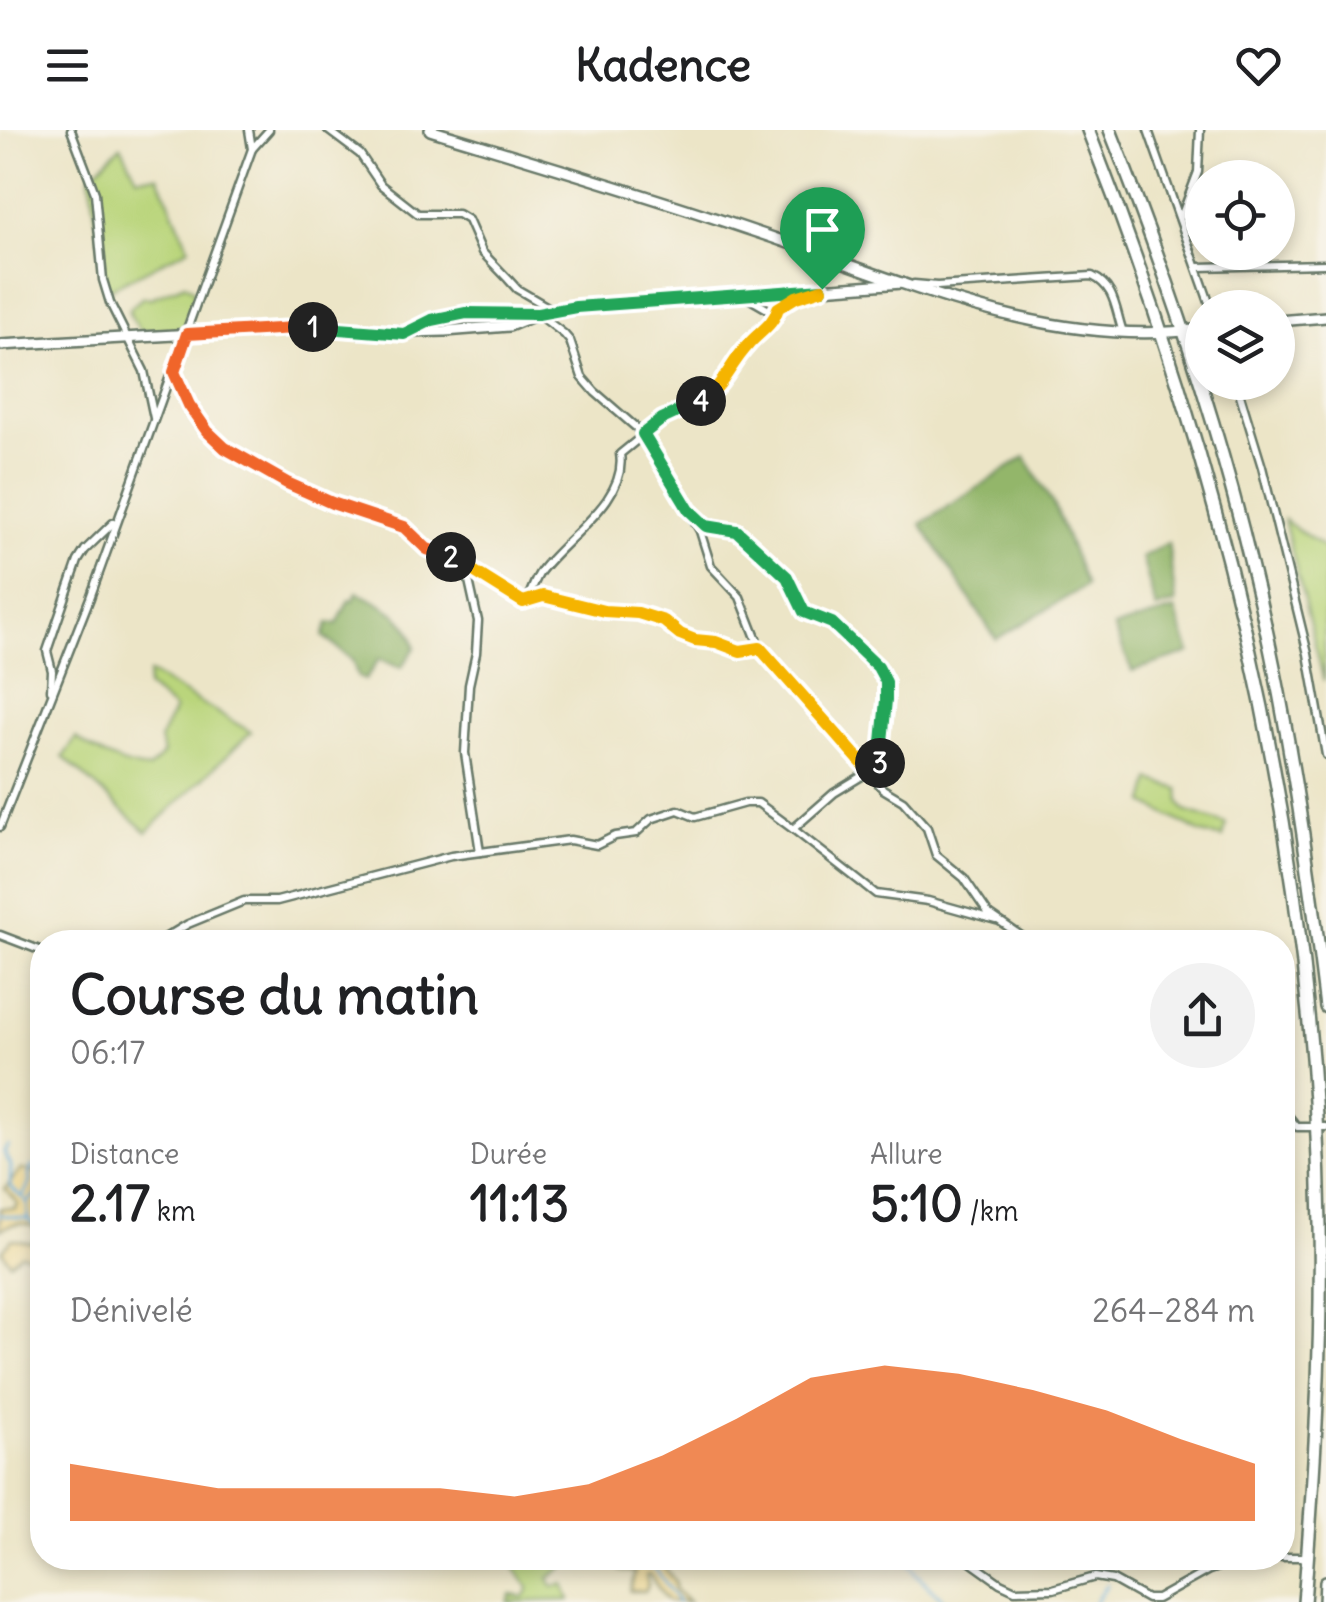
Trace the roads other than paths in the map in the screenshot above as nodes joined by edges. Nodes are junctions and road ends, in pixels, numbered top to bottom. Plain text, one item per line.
1 (71, 130) edge
2 (248, 130) edge
3 (269, 130) edge
4 (328, 130) edge
5 (430, 130) edge
6 (1088, 130) edge
7 (1110, 130) edge
8 (1148, 130) edge
9 (1200, 130) edge
10 (252, 148) junction
11 (1181, 218) junction
12 (1185, 229) edge
13 (1295, 264) edge
14 (1326, 264) edge
15 (902, 283) junction
16 (822, 289) junction
17 (743, 295) junction
18 (778, 308) junction
19 (554, 311) junction
20 (538, 314) junction
21 (1326, 317) edge
22 (1295, 319) edge
23 (1124, 332) junction
24 (1183, 332) junction
25 (187, 334) junction
26 (404, 334) junction
27 (1164, 334) junction
28 (129, 338) junction
29 (0, 345) edge
30 (174, 372) junction
31 (1242, 400) edge
32 (155, 423) junction
33 (643, 434) junction
34 (689, 510) junction
35 (118, 518) junction
36 (466, 567) junction
37 (528, 600) junction
38 (760, 648) junction
39 (50, 700) junction
40 (1326, 756) edge
41 (869, 771) junction
42 (0, 827) edge
43 (793, 829) junction
44 (480, 852) junction
45 (1001, 920) junction
46 (178, 930) edge
47 (1014, 930) edge
48 (0, 936) edge
49 (30, 947) edge
50 (1326, 1007) edge
51 (1295, 1124) edge
52 (1321, 1128) edge
53 (1295, 1558) edge
54 (1308, 1558) junction
55 (982, 1570) edge
56 (1209, 1570) edge
57 (1326, 1582) edge
58 (1304, 1602) edge
59 (1324, 1602) edge

1 - 28 street
2 - 10 street
3 - 10 street
4 - 19 street
5 - 15 street
6 - 27 highway
7 - 24 highway
8 - 11 street
9 - 11 street
10 - 25 street
11 - 12 street
13 - 14 street
15 - 16 street
15 - 23 street
15 - 23 street
16 - 17 street
16 - 18 street
17 - 18 street
17 - 19 street
18 - 33 street
19 - 20 street
20 - 26 street
20 - 26 street
20 - 33 street
21 - 22 street
23 - 27 street
24 - 27 street
24 - 50 highway
25 - 26 street
25 - 28 street
25 - 30 street
27 - 52 highway
28 - 29 street
28 - 32 street
30 - 32 street
30 - 36 street
31 - 40 street
32 - 35 street
33 - 34 street
33 - 37 street
34 - 38 street
34 - 41 street
35 - 39 street
35 - 39 street
36 - 37 street
36 - 44 street
37 - 38 street
38 - 41 street
39 - 42 street
41 - 43 street
41 - 45 street
43 - 44 street
43 - 45 street
44 - 46 street
45 - 47 street
48 - 49 street
51 - 52 street
52 - 54 highway
53 - 54 street
54 - 58 highway
55 - 56 street
57 - 59 highway

